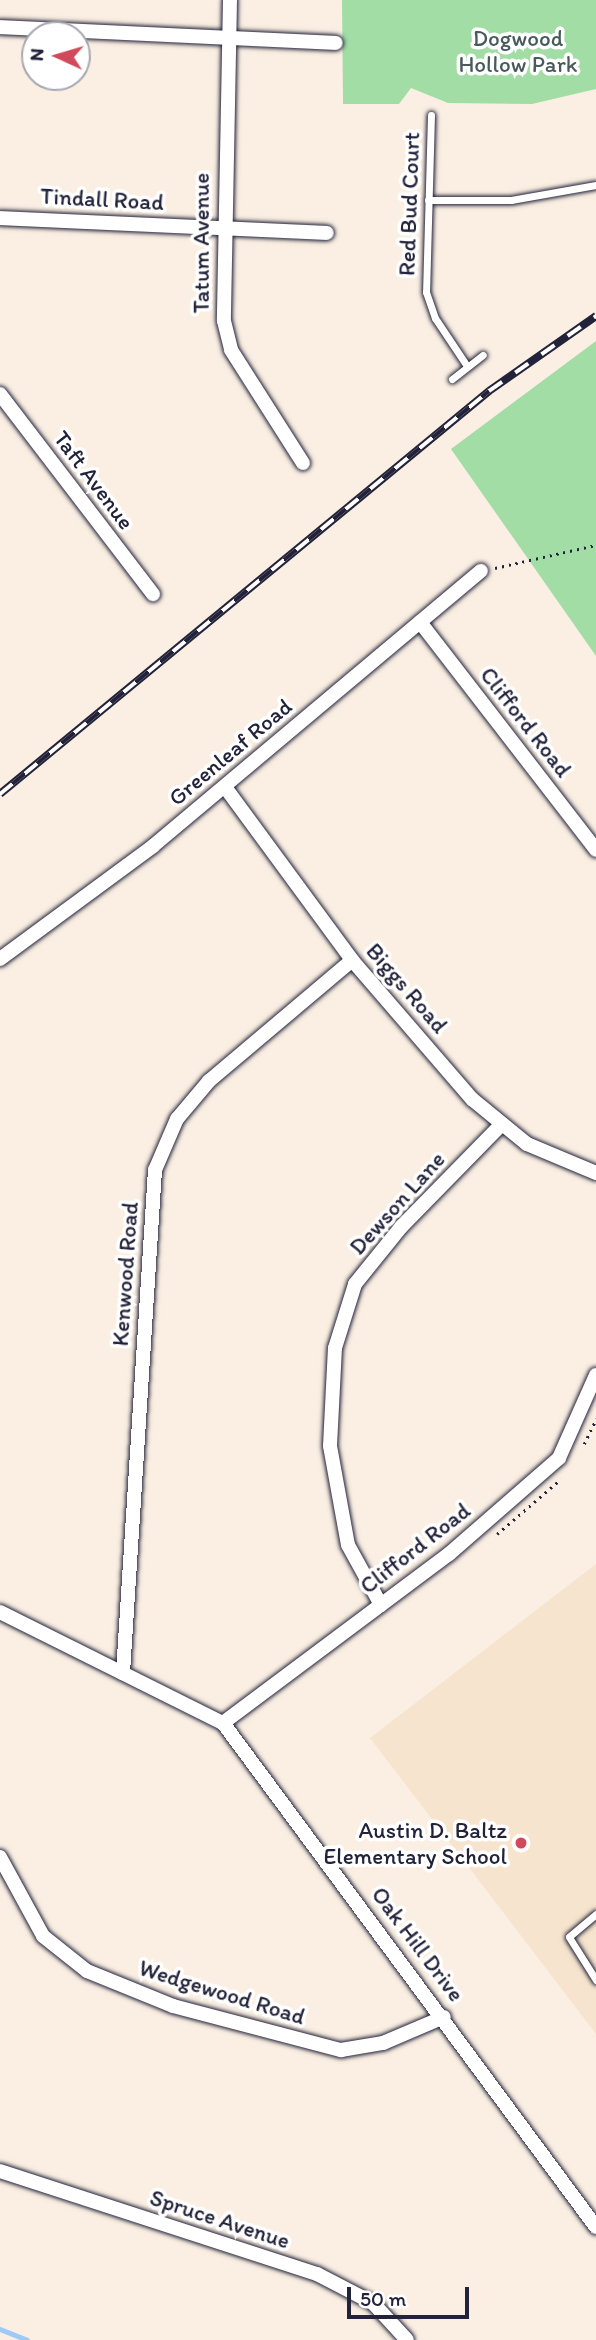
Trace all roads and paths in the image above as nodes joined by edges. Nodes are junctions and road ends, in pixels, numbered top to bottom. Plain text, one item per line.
1 (230, 0) edge
2 (0, 27) edge
3 (227, 36) junction
4 (337, 43) dead end
5 (431, 115) dead end
6 (596, 185) edge
7 (428, 200) junction
8 (0, 218) edge
9 (221, 228) junction
10 (327, 233) dead end
11 (482, 355) dead end
12 (467, 366) junction
13 (452, 379) dead end
14 (0, 394) edge
15 (303, 463) dead end
16 (596, 545) edge
17 (481, 571) joint
18 (153, 594) dead end
19 (420, 622) junction
20 (225, 787) junction
21 (596, 850) edge
22 (0, 959) edge
23 (352, 960) junction
24 (501, 1125) junction
25 (596, 1173) edge
26 (596, 1375) edge
27 (596, 1419) edge
28 (581, 1449) dead end
29 (569, 1468) dead end
30 (486, 1543) dead end
31 (381, 1605) junction
32 (0, 1612) edge
33 (123, 1673) junction
34 (223, 1723) junction
35 (0, 1857) edge
36 (596, 1914) edge
37 (596, 1980) edge
38 (444, 2017) junction
39 (0, 2171) edge
40 (596, 2227) edge
41 (408, 2340) edge

1 - 3 street, Tatum Avenue
2 - 3 street
3 - 4 street
3 - 9 street, Tatum Avenue
5 - 7 lane, Red Bud Court
6 - 7 lane
7 - 12 lane, Red Bud Court
8 - 9 street, Tindall Road
9 - 10 street, Tindall Road
9 - 15 street, Tatum Avenue
11 - 12 lane
12 - 13 lane
14 - 18 street, Taft Avenue
16 - 17 path
17 - 19 street, Greenleaf Road
19 - 20 street, Greenleaf Road
19 - 21 street, Clifford Road
20 - 22 street, Greenleaf Road
20 - 23 street, Biggs Road
23 - 24 street, Biggs Road
23 - 33 street, Kenwood Road
24 - 25 street, Biggs Road
24 - 31 street, Dewson Lane
26 - 31 street, Clifford Road
27 - 28 path
29 - 30 path
31 - 34 street, Clifford Road
32 - 33 street, Oak Hill Drive
33 - 34 street, Oak Hill Drive
34 - 38 street, Oak Hill Drive
35 - 38 street, Wedgewood Road
36 - 37 lane
38 - 40 street, Oak Hill Drive
39 - 41 street, Spruce Avenue

